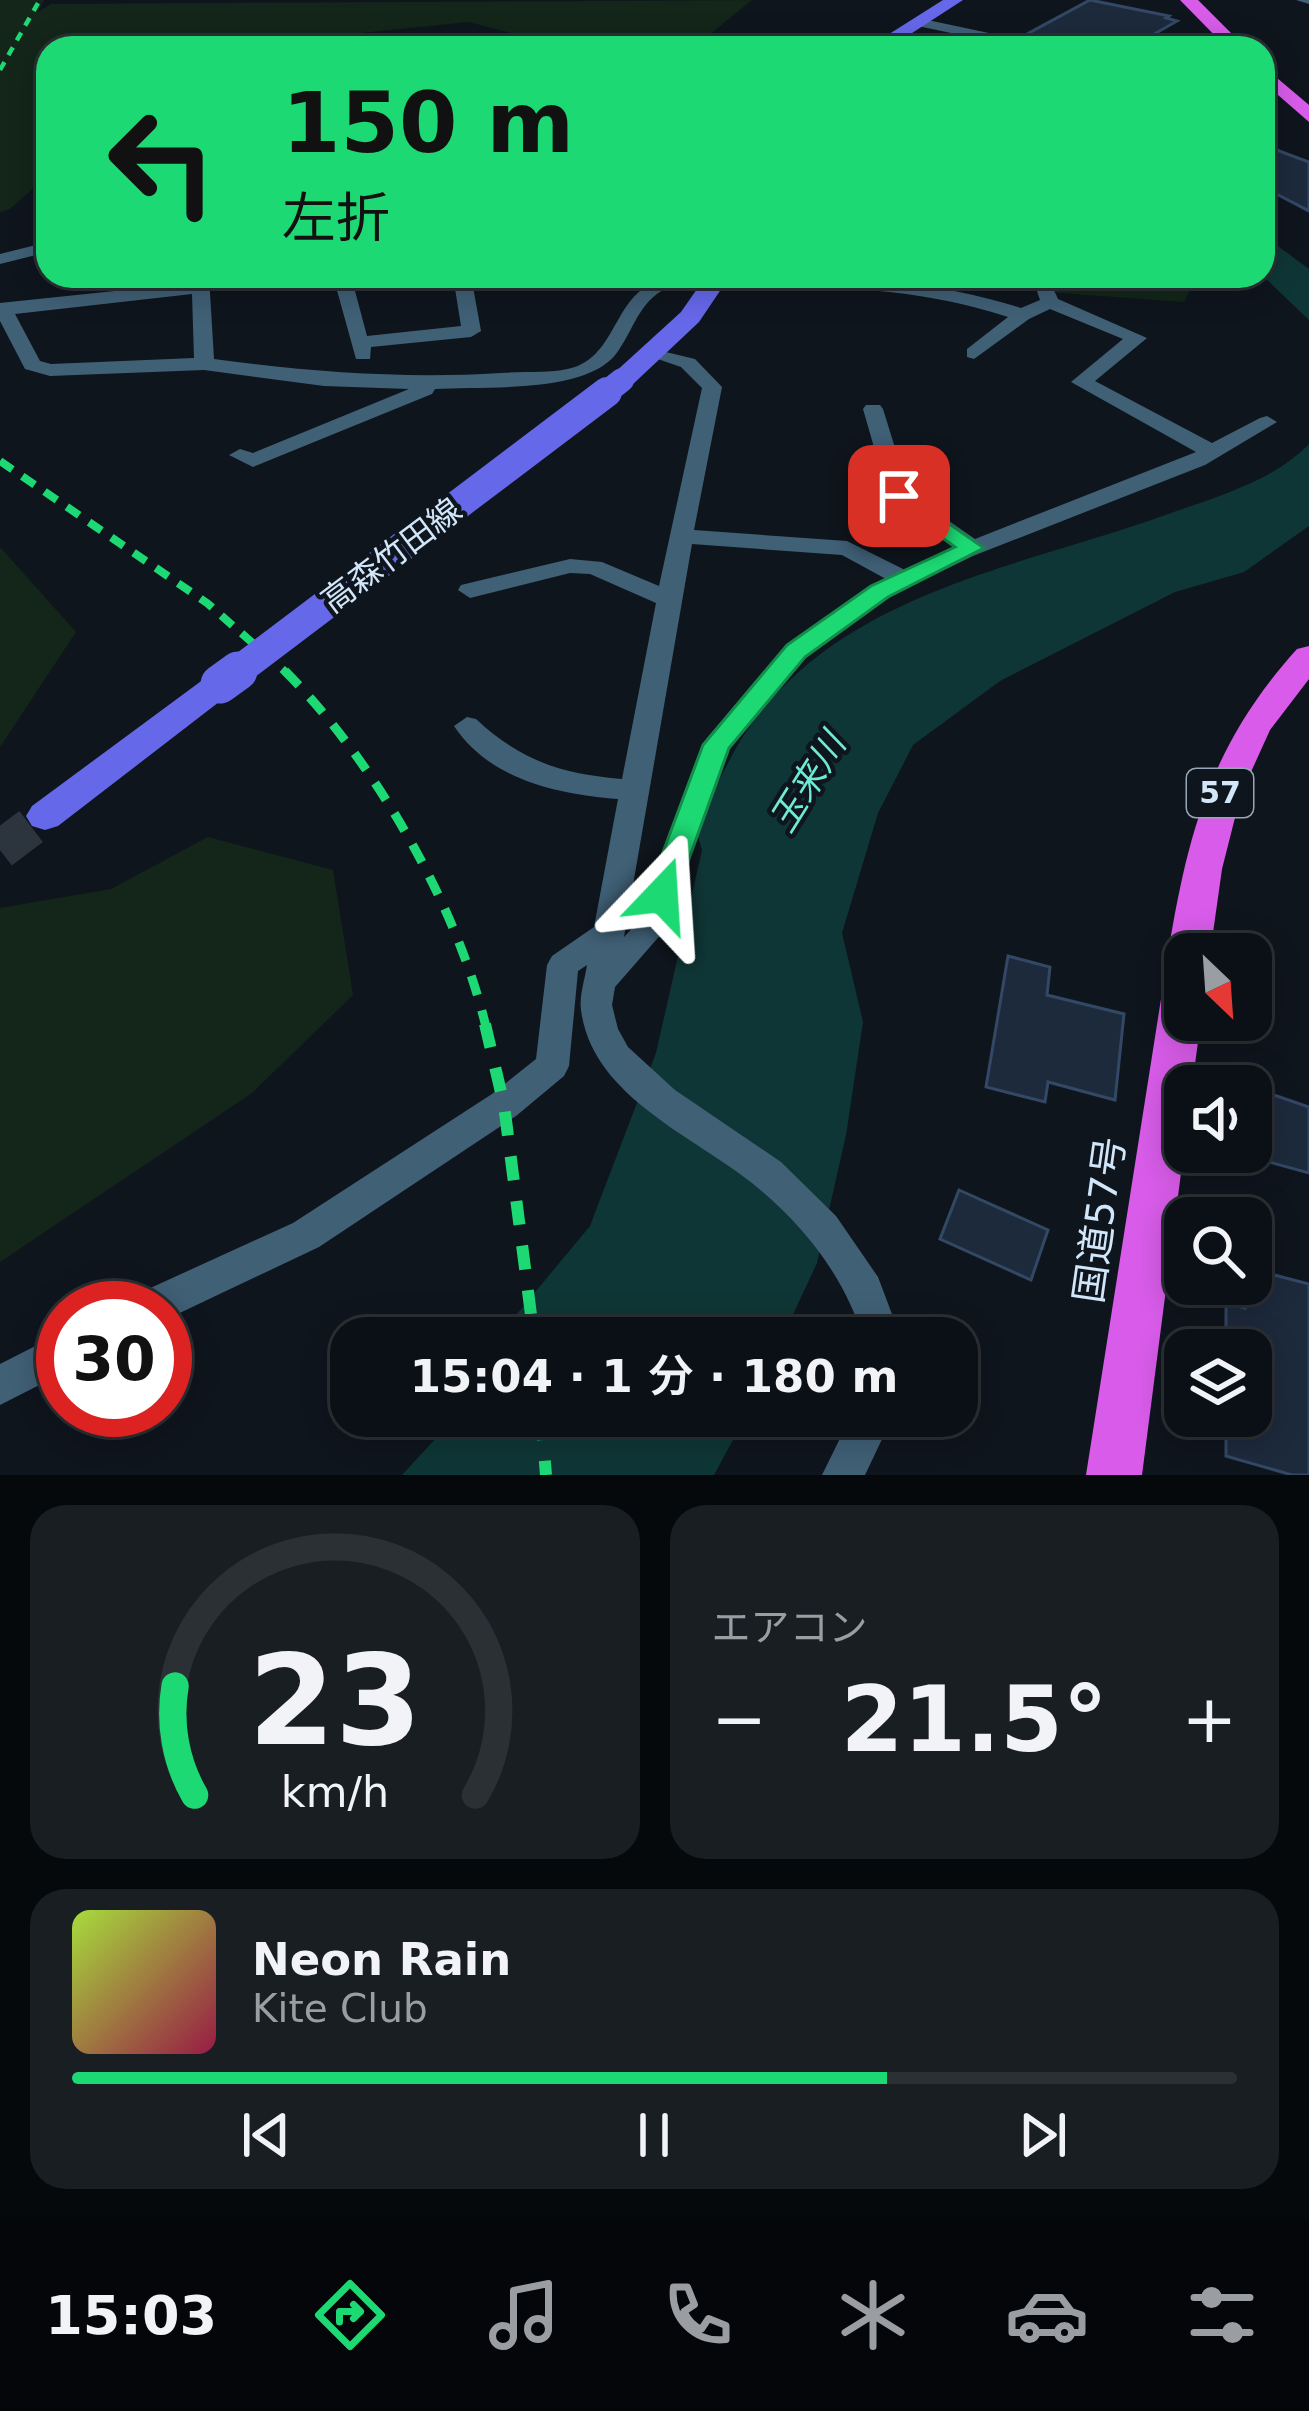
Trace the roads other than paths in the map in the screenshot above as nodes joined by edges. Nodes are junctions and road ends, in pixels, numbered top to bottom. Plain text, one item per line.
1 (955, 0) edge
2 (1187, 0) edge
3 (918, 22) junction
4 (895, 36) edge
5 (984, 36) edge
6 (1225, 36) edge
7 (1275, 83) edge
8 (1309, 116) edge
9 (36, 250) edge
10 (0, 260) edge
11 (153, 288) edge
12 (201, 288) edge
13 (347, 288) edge
14 (464, 288) edge
15 (649, 288) edge
16 (710, 288) edge
17 (910, 288) edge
18 (936, 288) edge
19 (1046, 288) edge
20 (942, 292) junction
21 (1050, 302) junction
22 (1, 310) edge
23 (1022, 314) junction
24 (362, 342) junction
25 (656, 352) junction
26 (974, 353) dead end
27 (204, 364) junction
28 (368, 383) junction
29 (440, 383) junction
30 (873, 409) dead end
31 (1267, 422) dead end
32 (1213, 452) junction
33 (240, 455) dead end
34 (682, 536) junction
35 (972, 548) junction
36 (904, 580) junction
37 (470, 590) dead end
38 (669, 598) junction
39 (1309, 657) edge
40 (467, 726) dead end
41 (634, 790) junction
42 (45, 816) tunnel mouth
43 (611, 932) junction
44 (1192, 933) edge
45 (604, 978) junction
46 (1176, 1041) edge
47 (192, 1288) edge
48 (877, 1317) edge
49 (36, 1366) edge
50 (0, 1385) edge
51 (862, 1437) edge
52 (843, 1475) edge
53 (1114, 1475) edge

1 - 3 main road
2 - 6 highway
3 - 4 main road
3 - 5 street
7 - 8 highway
9 - 10 street
11 - 22 street
12 - 27 street
13 - 24 street
14 - 24 street
15 - 29 street
16 - 25 main road, 高森竹田線
17 - 20 street
18 - 20 street
19 - 21 street
20 - 23 street
21 - 23 street
21 - 32 street
22 - 27 street
23 - 26 street
24 - 28 street
25 - 34 street
25 - 42 main road, 高森竹田線, bridge
27 - 28 street
28 - 29 street
29 - 33 street
30 - 35 street
31 - 32 street
32 - 35 street
34 - 36 street
34 - 38 street
35 - 36 street
36 - 45 street
37 - 38 street
38 - 41 street
39 - 44 highway, 57
40 - 41 street
41 - 43 street
43 - 45 street
43 - 47 street
45 - 48 street
46 - 53 highway, 国道57号
49 - 50 street
51 - 52 street

